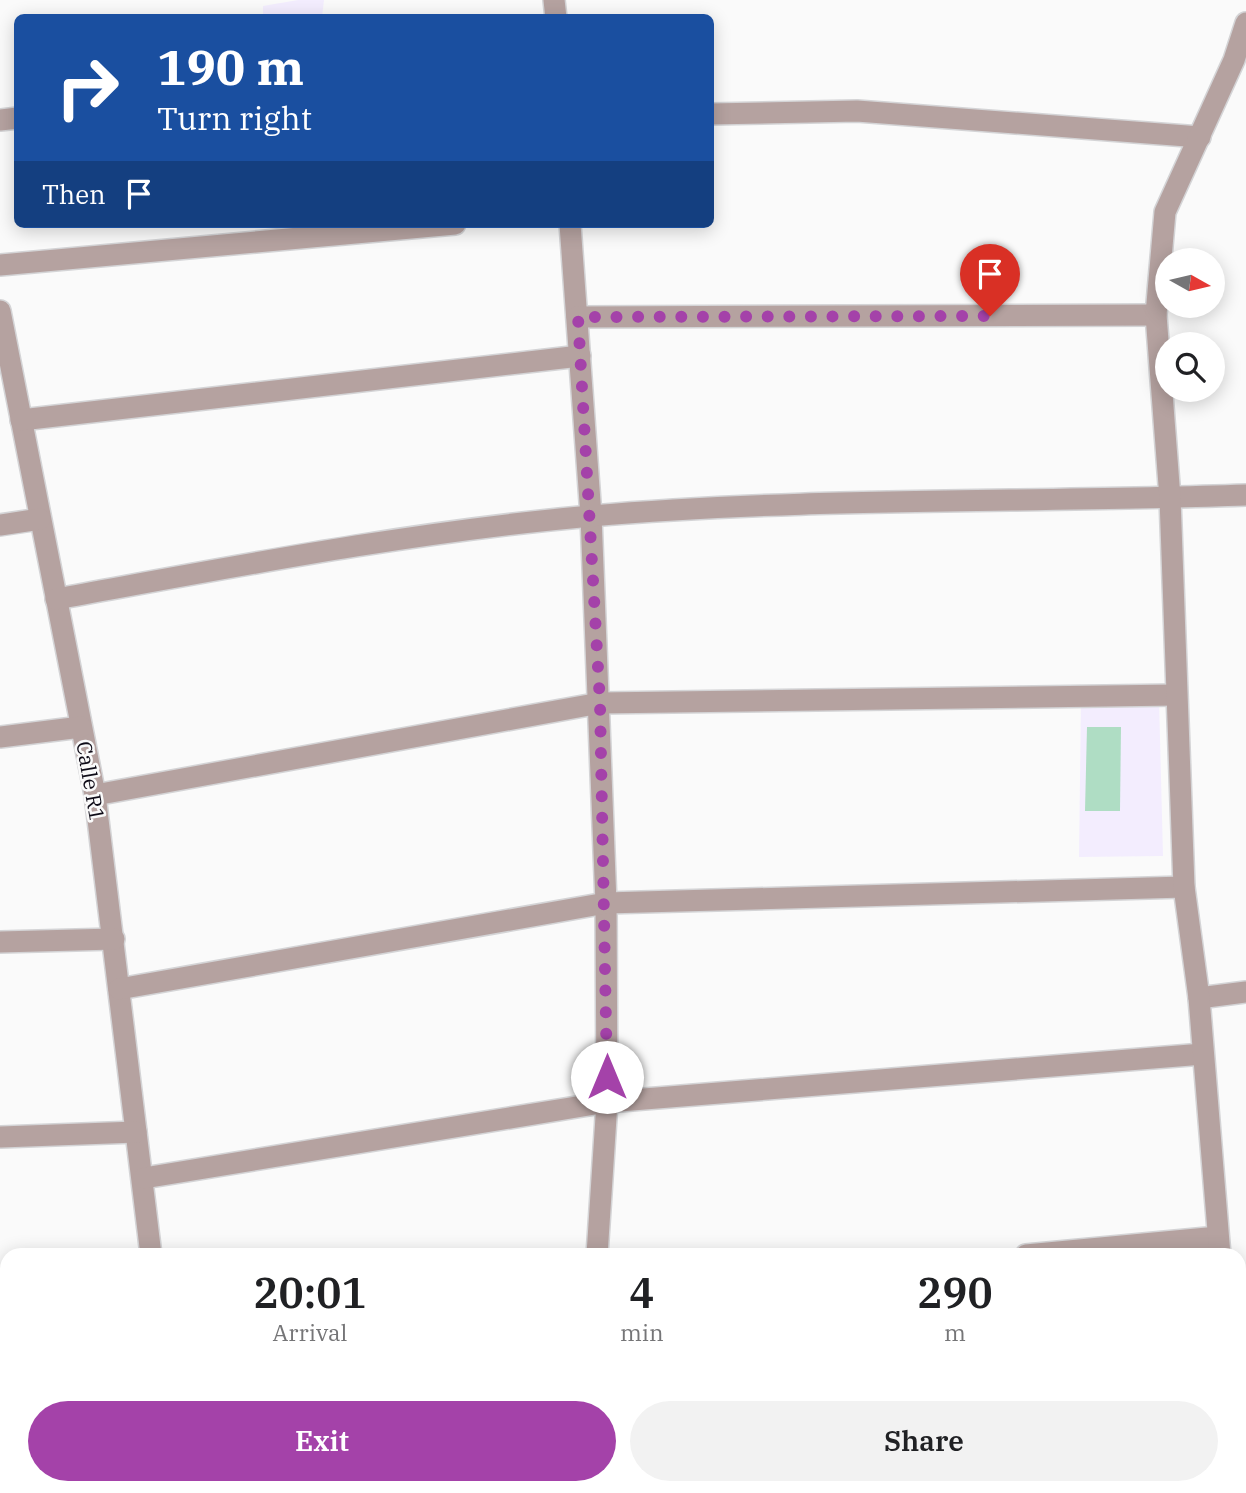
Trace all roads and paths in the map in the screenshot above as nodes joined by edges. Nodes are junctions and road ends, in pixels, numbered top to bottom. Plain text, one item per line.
1 (1246, 23) edge
2 (714, 114) edge
3 (1200, 137) junction
4 (411, 228) edge
5 (570, 228) edge
6 (1162, 248) edge
7 (0, 265) edge
8 (1155, 315) edge
9 (578, 317) junction
10 (0, 318) edge
11 (1156, 318) edge
12 (580, 356) junction
13 (20, 420) junction
14 (1246, 495) edge
15 (1170, 498) junction
16 (591, 516) junction
17 (40, 519) junction
18 (0, 525) edge
19 (56, 599) junction
20 (1176, 695) junction
21 (600, 703) junction
22 (82, 727) junction
23 (0, 737) edge
24 (95, 795) junction
25 (1184, 887) junction
26 (606, 903) junction
27 (114, 939) junction
28 (0, 942) edge
29 (119, 989) junction
30 (1246, 992) edge
31 (1199, 998) junction
32 (1203, 1054) junction
33 (607, 1101) junction
34 (136, 1132) junction
35 (1, 1137) edge
36 (144, 1178) junction
37 (1219, 1246) edge
38 (149, 1248) edge
39 (597, 1248) edge
40 (1176, 1248) edge

1 - 3 street
2 - 3 street
3 - 6 street
4 - 7 street
5 - 9 street
8 - 9 street
9 - 12 street
10 - 13 street, Calle R1
11 - 15 street
12 - 13 street
12 - 16 street
13 - 17 street, Calle R1
14 - 15 street
15 - 16 street
15 - 20 street
16 - 19 street
16 - 21 street
17 - 18 street
17 - 19 street, Calle R1
19 - 22 street, Calle R1
20 - 21 street
20 - 25 street
21 - 24 street
21 - 26 street
22 - 23 street
22 - 24 street, Calle R1
24 - 27 street, Calle R1
25 - 26 street
25 - 31 street
26 - 29 street
26 - 33 street
27 - 28 street
27 - 29 street, Calle R1
29 - 34 street, Calle R1
30 - 31 street
31 - 32 street
32 - 33 street
32 - 37 street
33 - 36 street
33 - 39 street
34 - 35 street
34 - 36 street, Calle R1
36 - 38 street, Calle R1
37 - 40 street

